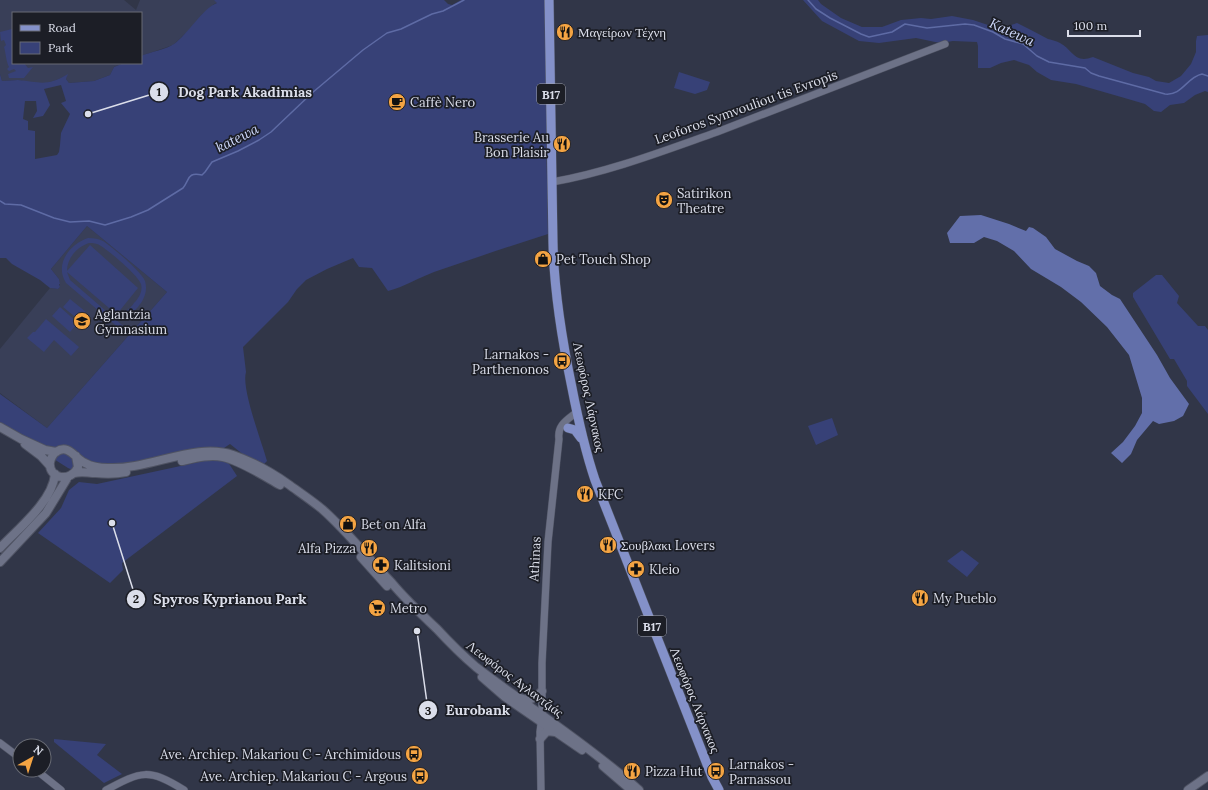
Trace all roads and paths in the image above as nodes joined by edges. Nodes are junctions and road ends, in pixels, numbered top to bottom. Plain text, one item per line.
1 (550, 0) edge
2 (946, 44) dead end
3 (552, 182) junction
4 (577, 412) junction
5 (580, 423) junction
6 (0, 427) edge
7 (568, 428) junction
8 (21, 439) junction
9 (559, 439) junction
10 (584, 443) junction
11 (56, 452) junction
12 (76, 456) junction
13 (50, 466) junction
14 (55, 474) junction
15 (71, 475) junction
16 (0, 548) edge
17 (0, 562) edge
18 (542, 691) junction
19 (517, 697) junction
20 (542, 719) junction
21 (555, 732) junction
22 (540, 739) junction
23 (0, 743) edge
24 (12, 752) edge
25 (1208, 776) edge
26 (712, 777) junction
27 (46, 778) edge
28 (61, 790) edge
29 (106, 790) edge
30 (184, 790) edge
31 (541, 790) edge
32 (630, 790) edge
33 (639, 790) edge
34 (714, 790) edge
35 (719, 790) edge
36 (1188, 790) edge

1 - 3 main road, Λεωφόρος Λάρνακος / B17
2 - 3 street, Leoforos Symvouliou tis Evropis
3 - 4 main road, Λεωφόρος Λάρνακος / B17
4 - 5 main road, Λεωφόρος Λάρνακος / B17
4 - 9 street, Athinas
5 - 7 street
5 - 10 main road, Λεωφόρος Λάρνακος / B17
6 - 8 main road
7 - 9 street
7 - 10 main road
8 - 11 main road
8 - 13 main road
9 - 18 street, Athinas
10 - 26 main road, Λεωφόρος Λάρνακος / B17
11 - 12 main road
11 - 13 main road
12 - 15 main road
12 - 19 main road, Λεωφόρος Αγλαντζιάς
13 - 14 main road
14 - 15 main road
14 - 16 main road
15 - 17 main road
15 - 20 main road, Λεωφόρος Αγλαντζιάς
18 - 19 main road
18 - 20 street, Athinas
19 - 20 main road, Λεωφόρος Αγλαντζιάς
20 - 21 main road, Λεωφόρος Αγλαντζιάς
20 - 22 street, Athinas
20 - 33 main road, Λεωφόρος Αγλαντζιάς
21 - 22 main road
21 - 32 main road, Λεωφόρος Αγλαντζιάς
22 - 31 street, Athinas
23 - 24 street
25 - 36 main road
26 - 34 main road, Λεωφόρος Λάρνακος / B17
26 - 35 main road, Λεωφόρος Λάρνακος / B17
27 - 28 street
29 - 30 street

